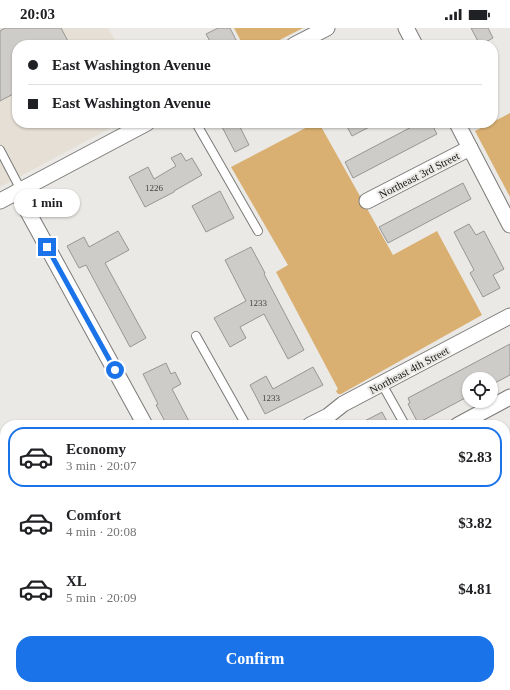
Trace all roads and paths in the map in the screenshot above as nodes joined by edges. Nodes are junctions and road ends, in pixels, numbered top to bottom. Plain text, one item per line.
1 (327, 28) edge
2 (406, 28) edge
3 (304, 40) edge
4 (412, 40) edge
5 (135, 128) edge
6 (199, 128) edge
7 (460, 128) edge
8 (470, 148) junction
9 (0, 150) edge
10 (19, 191) junction
11 (0, 201) edge
12 (367, 201) dead end
13 (510, 225) edge
14 (258, 231) dead end
15 (510, 316) edge
16 (196, 336) dead end
17 (382, 384) junction
18 (510, 398) edge
19 (142, 420) edge
20 (243, 420) edge
21 (320, 420) edge
22 (402, 420) edge
23 (468, 420) edge

1 - 3 street
2 - 4 street
5 - 10 street
6 - 14 lane
7 - 8 street
8 - 12 street, Northeast 3rd Street
8 - 13 street
9 - 10 lane
10 - 11 street
10 - 19 street
15 - 17 street, Northeast 4th Street
16 - 20 lane
17 - 21 street, Northeast 4th Street
17 - 22 lane
18 - 23 street

